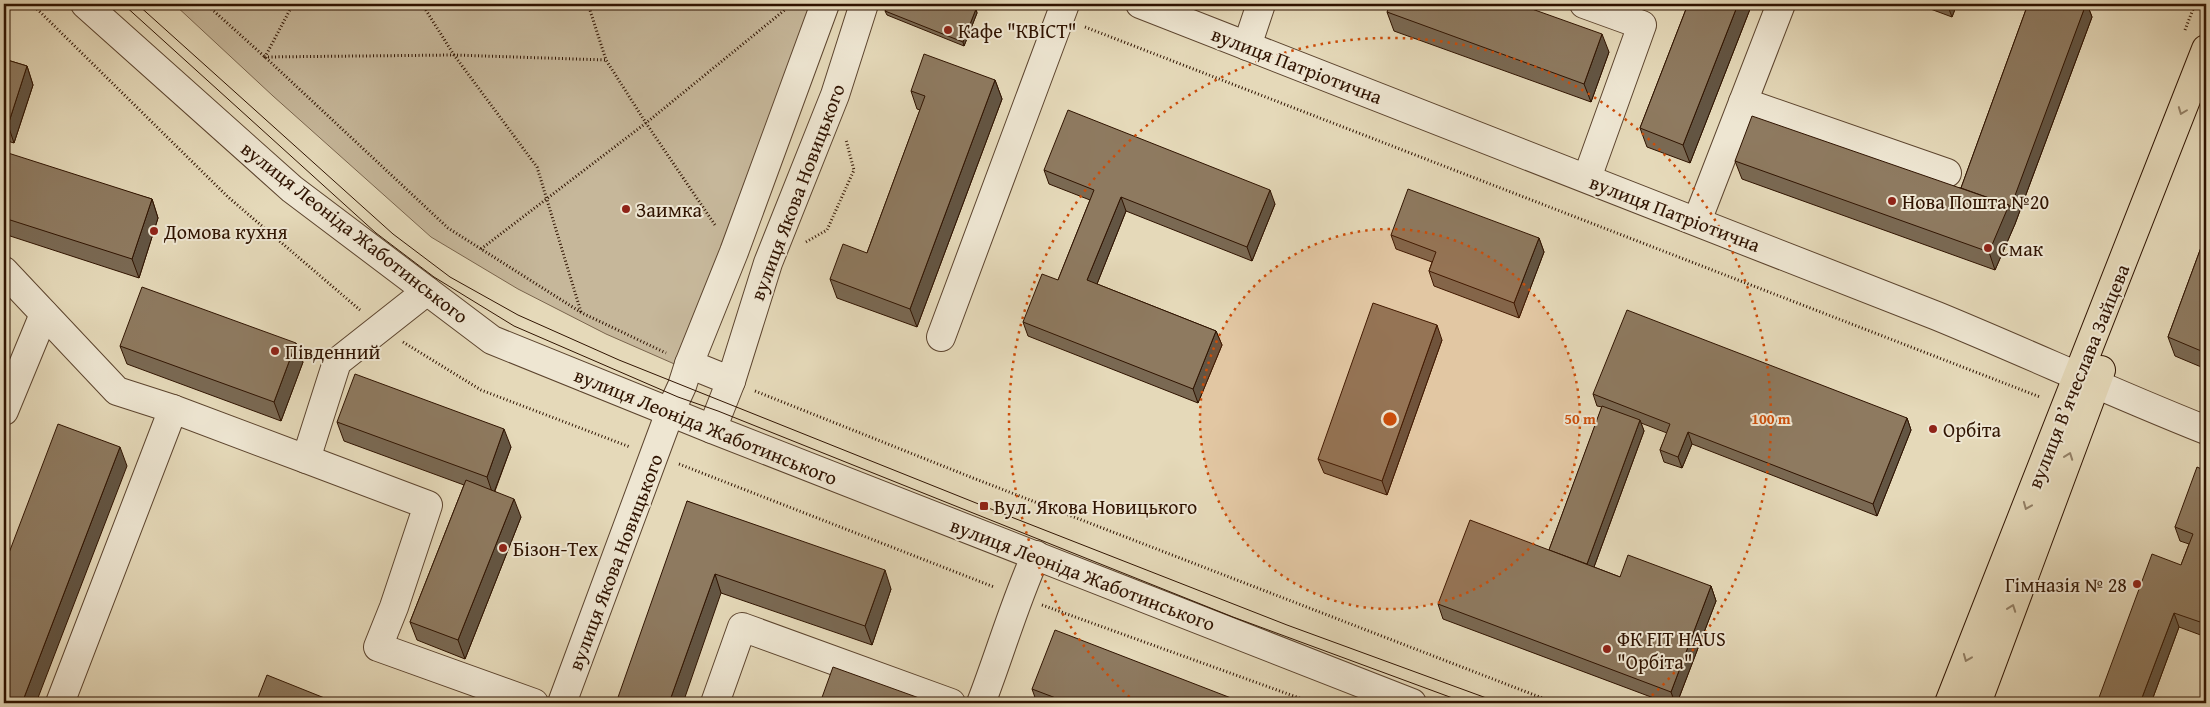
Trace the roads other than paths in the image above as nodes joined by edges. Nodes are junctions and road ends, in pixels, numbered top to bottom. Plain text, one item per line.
1 (85, 4) edge
2 (825, 4) edge
3 (864, 4) edge
4 (1140, 4) edge
5 (1261, 4) edge
6 (1584, 4) edge
7 (1781, 4) edge
8 (1062, 11) edge
9 (1247, 46) junction
10 (2206, 49) edge
11 (2206, 97) edge
12 (1743, 102) junction
13 (1947, 173) dead end
14 (1587, 178) junction
15 (1697, 222) junction
16 (4, 271) edge
17 (427, 291) junction
18 (44, 314) junction
19 (940, 337) dead end
20 (688, 364) junction
21 (731, 381) junction
22 (2086, 381) junction
23 (4, 410) edge
24 (173, 410) junction
25 (670, 412) junction
26 (712, 429) junction
27 (2206, 430) edge
28 (306, 459) junction
29 (1036, 556) junction
30 (60, 703) edge
31 (534, 703) edge
32 (562, 703) edge
33 (715, 703) edge
34 (951, 703) edge
35 (981, 703) edge
36 (1412, 703) edge
37 (1948, 703) edge
38 (1977, 703) edge

1 - 17 street, вулиця Леоніда Жаботинського
2 - 20 street, вулиця Якова Новицького
3 - 21 street, вулиця Якова Новицького
4 - 9 street, вулиця Патріотична
5 - 9 street
6 - 14 street
7 - 12 street
8 - 19 street
9 - 14 street, вулиця Патріотична
10 -> 22 main road, вулиця Вʼячеслава Зайцева
11 - 22 main road, вулиця Вʼячеслава Зайцева
12 - 13 street
12 - 15 street
14 - 15 street, вулиця Патріотична
15 - 22 street, вулиця Патріотична
16 - 18 street
17 - 25 street, вулиця Леоніда Жаботинського
17 - 28 street
18 - 23 street
18 - 24 street
20 - 21 street
20 - 25 street, вулиця Якова Новицького
21 - 26 street, вулиця Якова Новицького
22 - 27 street, вулиця Патріотична
22 -> 37 main road, вулиця Вʼячеслава Зайцева
38 -> 22 main road, вулиця Вʼячеслава Зайцева
24 - 28 street
24 - 30 street
25 - 26 street, вулиця Леоніда Жаботинського
25 - 32 street, вулиця Якова Новицького
26 - 29 street, вулиця Леоніда Жаботинського
28 - 31 street
29 - 35 street
29 - 36 street, вулиця Леоніда Жаботинського
33 - 34 street

